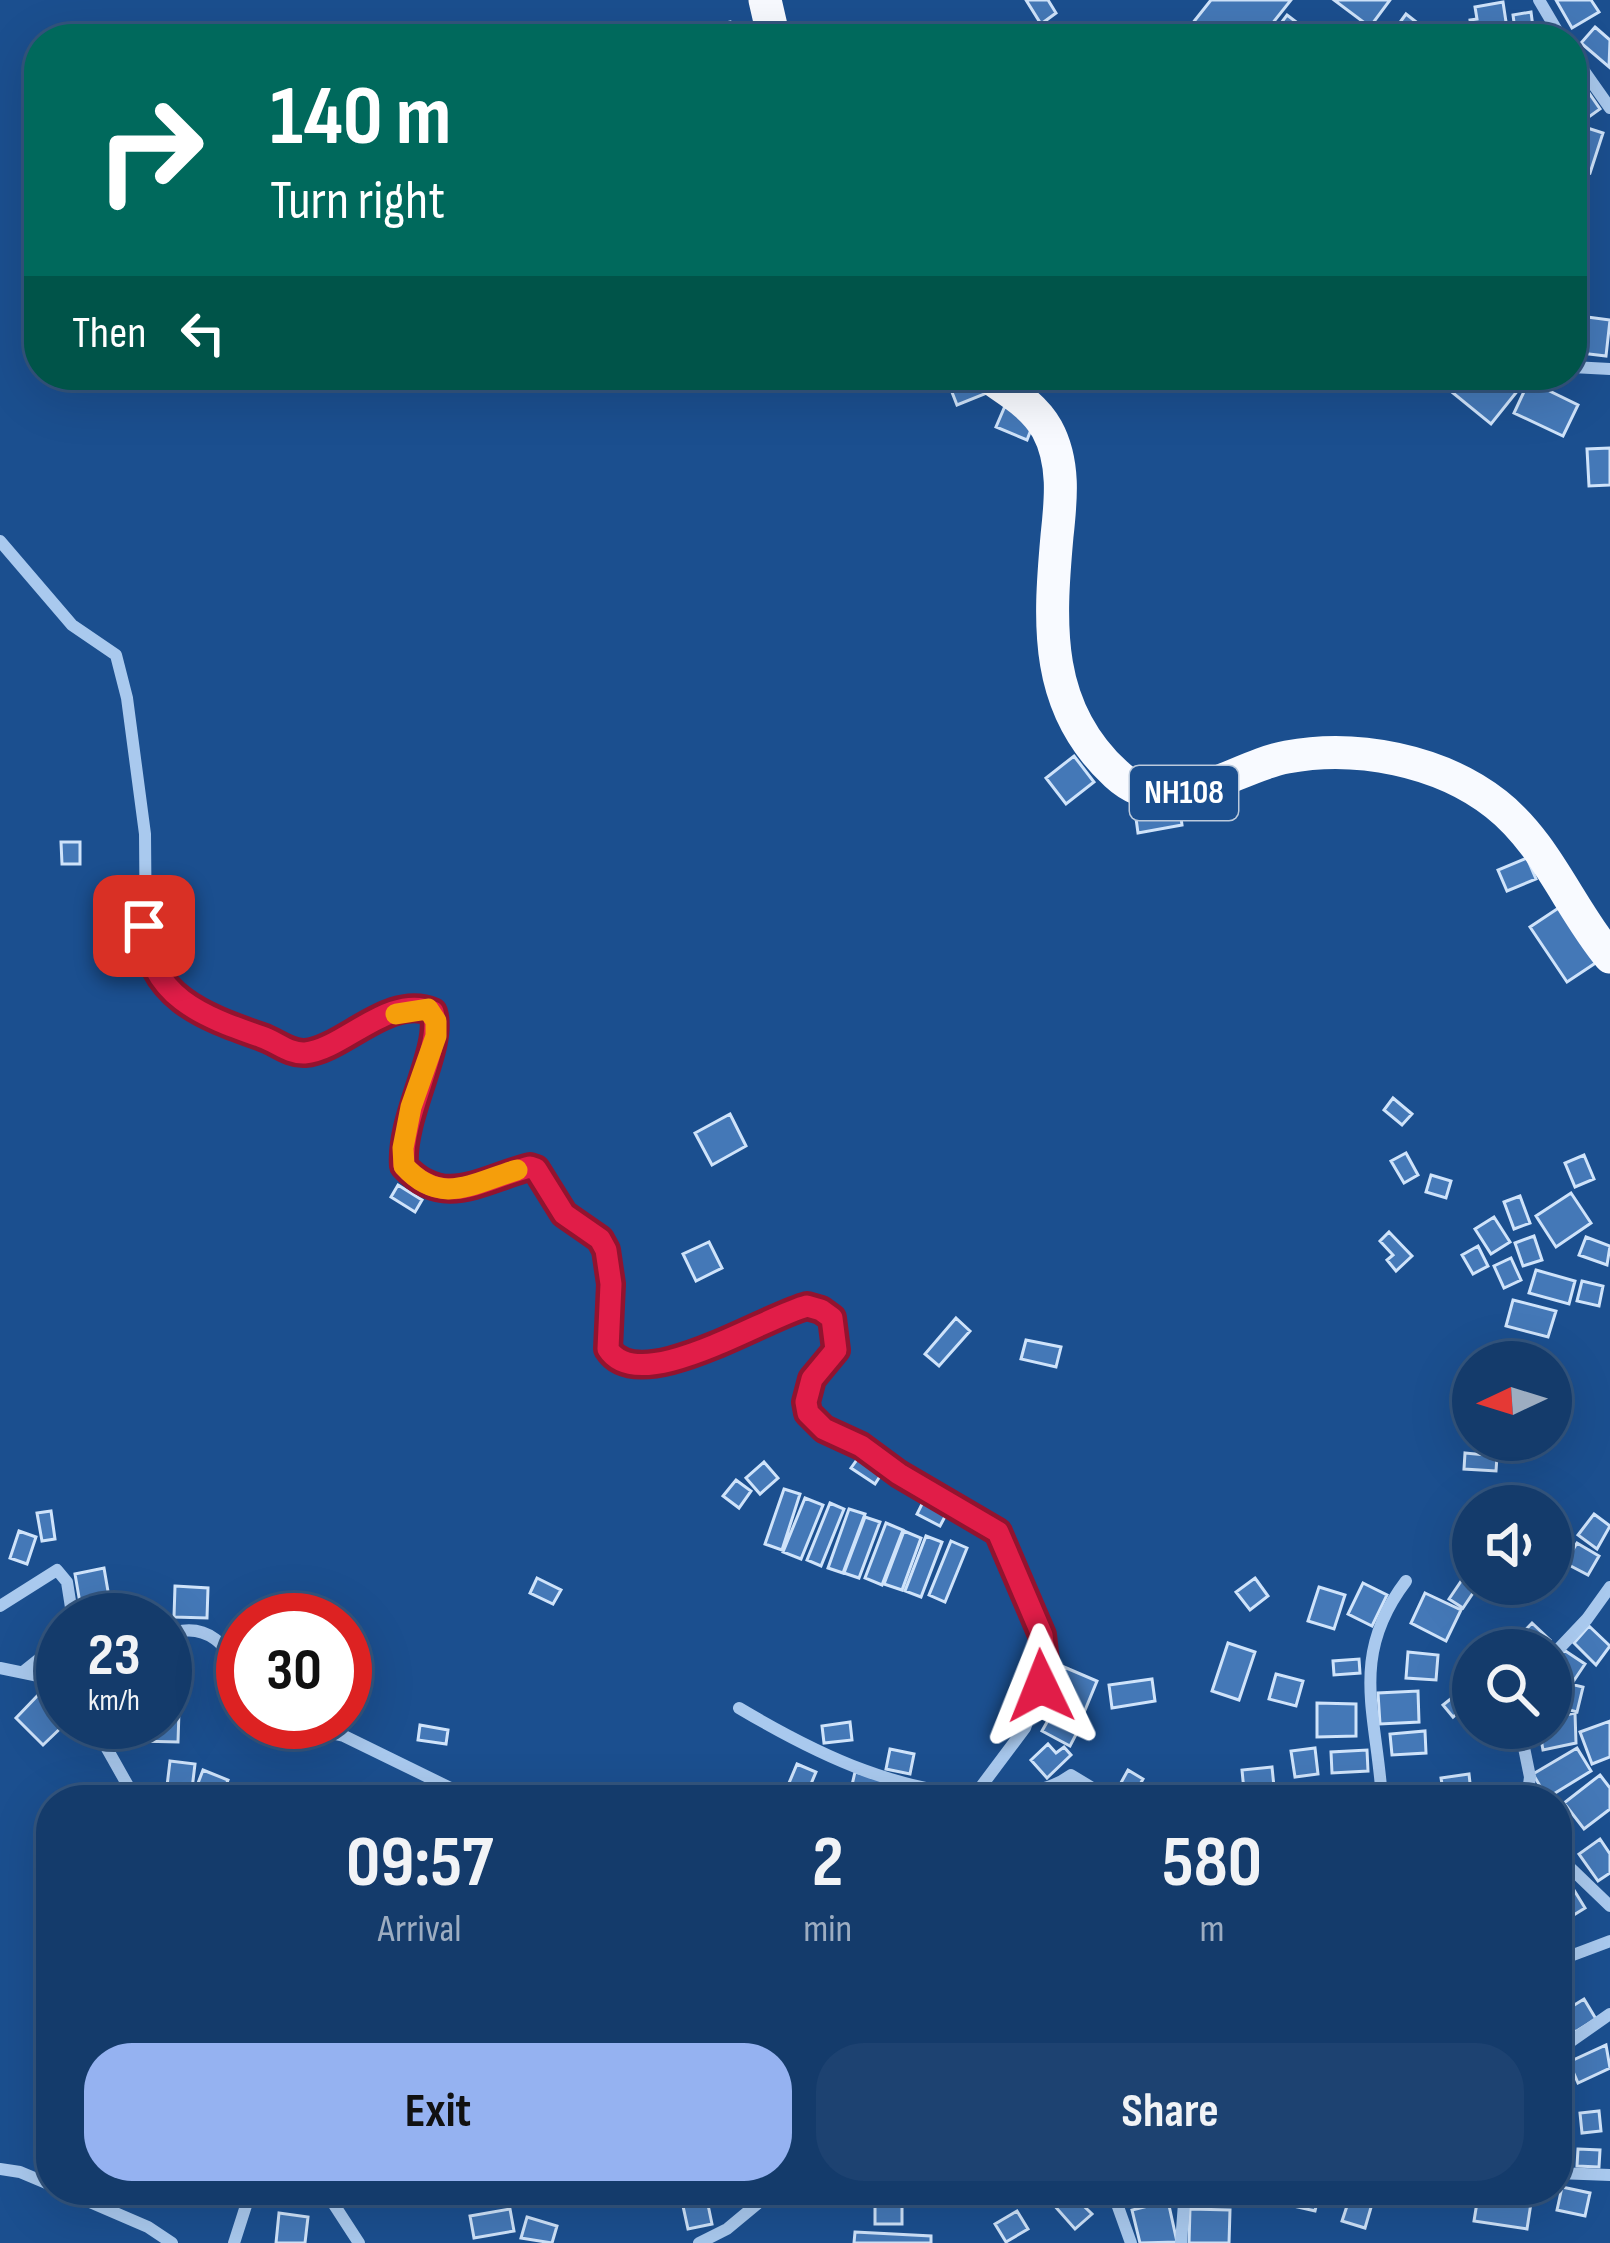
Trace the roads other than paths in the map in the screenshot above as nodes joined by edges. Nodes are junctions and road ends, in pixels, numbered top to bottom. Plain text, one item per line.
1 (1587, 75) edge
2 (1610, 108) edge
3 (1008, 390) edge
4 (0, 541) edge
5 (1610, 957) edge
6 (1406, 1581) dead end
7 (1610, 1587) edge
8 (69, 1593) edge
9 (0, 1606) edge
10 (1572, 1635) edge
11 (36, 1662) edge
12 (0, 1668) edge
13 (23, 1672) junction
14 (36, 1675) edge
15 (739, 1708) dead end
16 (107, 1749) edge
17 (371, 1749) edge
18 (1524, 1749) edge
19 (128, 1785) edge
20 (444, 1785) edge
21 (909, 1785) edge
22 (982, 1785) edge
23 (1057, 1785) edge
24 (1088, 1785) edge
25 (1380, 1785) edge
26 (1529, 1785) edge
27 (1572, 1869) edge
28 (1610, 1906) edge
29 (1610, 1941) edge
30 (1572, 1955) edge
31 (1610, 2014) edge
32 (1572, 2041) edge
33 (0, 2169) edge
34 (1572, 2174) edge
35 (1610, 2175) edge
36 (36, 2179) edge
37 (96, 2205) edge
38 (246, 2205) edge
39 (334, 2205) edge
40 (756, 2205) edge
41 (1117, 2205) edge
42 (1184, 2205) edge
43 (172, 2243) edge
44 (234, 2243) edge
45 (359, 2243) edge
46 (700, 2243) edge
47 (1131, 2243) edge
48 (1181, 2243) edge

1 - 2 street
3 - 5 highway, NH108
4 - 22 street
6 - 25 street
7 - 10 street
8 - 9 street
11 - 13 street
12 - 13 street
13 - 14 street
15 - 21 street
16 - 19 street
17 - 20 street
18 - 26 street
23 - 24 street
27 - 28 street
29 - 30 street
31 - 32 street
33 - 36 street
34 - 35 street
37 - 43 street
38 - 44 street
39 - 45 street
40 - 46 street
41 - 47 street
42 - 48 street

